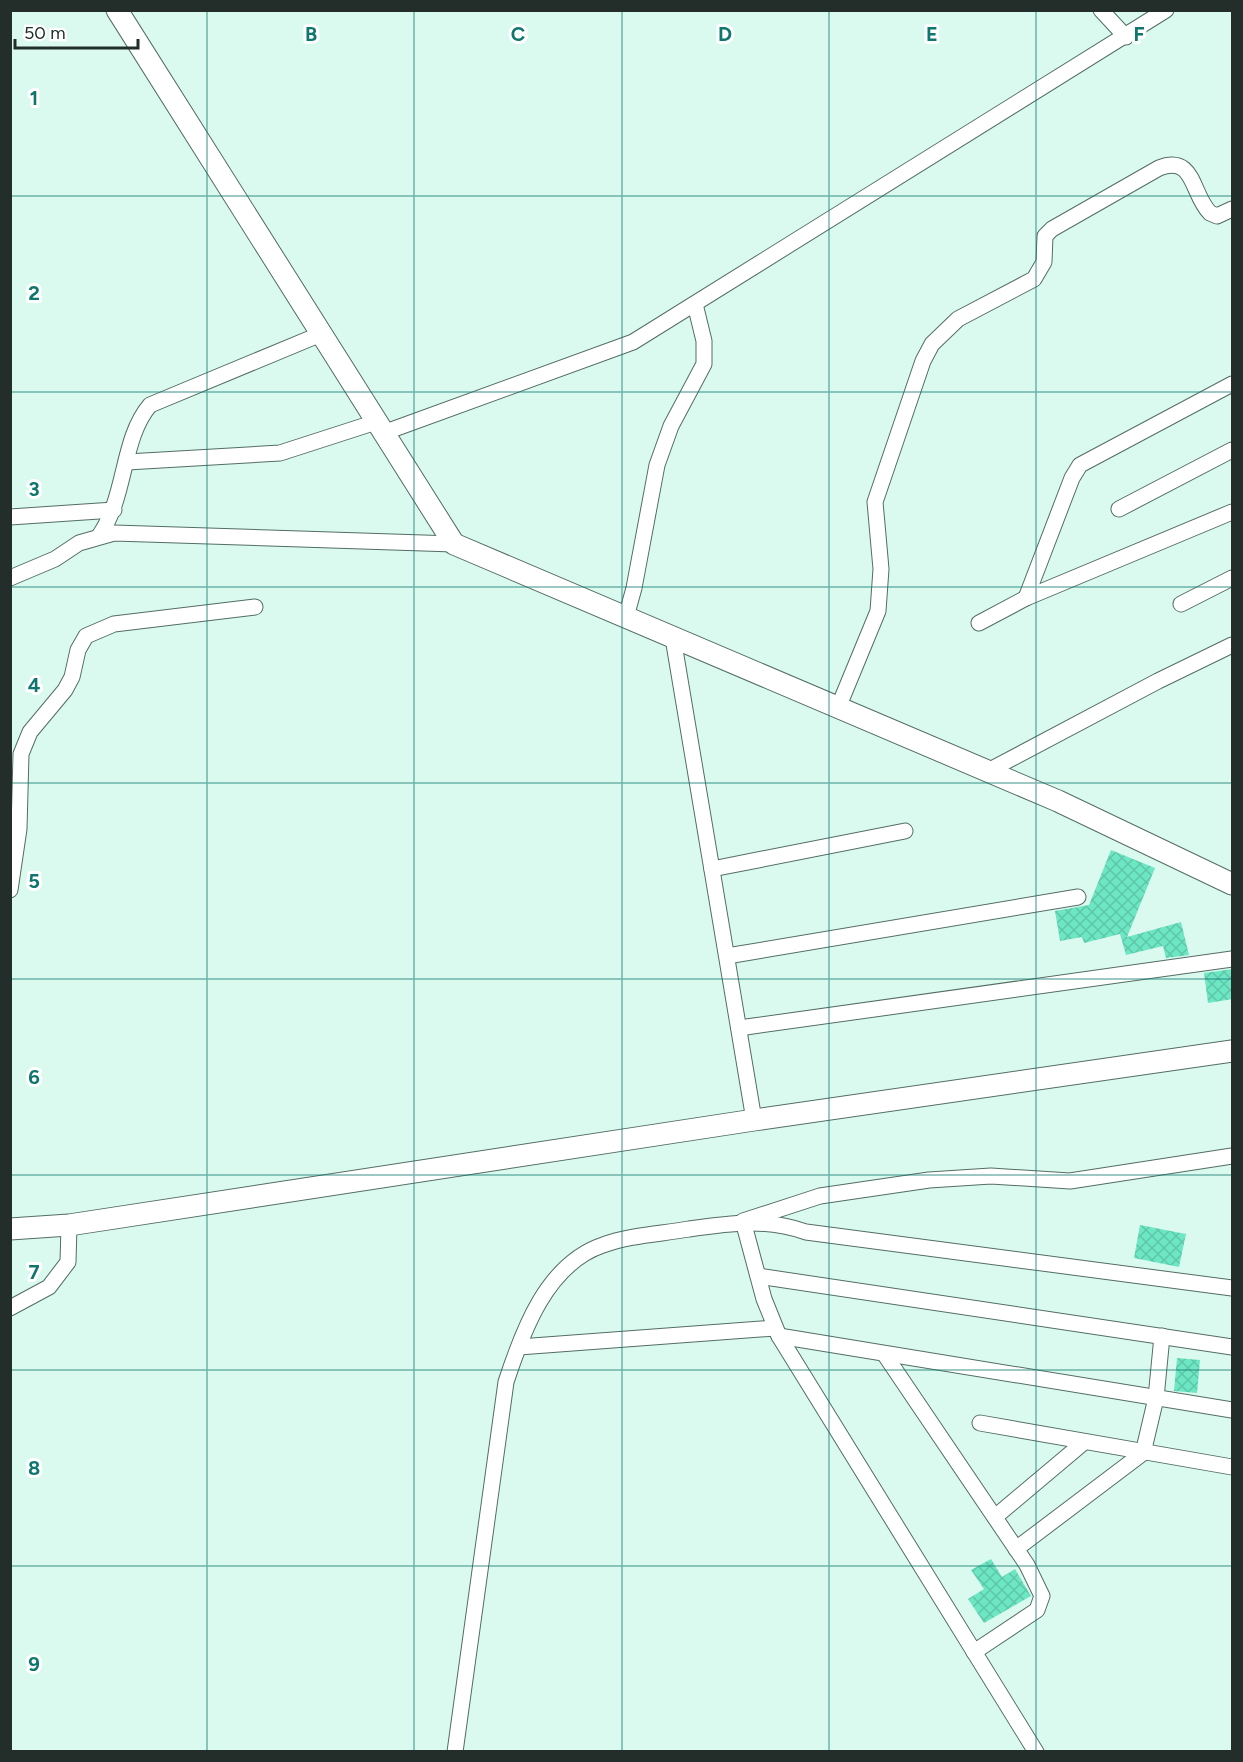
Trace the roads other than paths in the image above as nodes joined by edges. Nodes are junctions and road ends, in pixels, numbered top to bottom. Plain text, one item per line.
1 (117, 10) edge
2 (1101, 10) edge
3 (1166, 10) edge
4 (1126, 37) junction
5 (1233, 209) edge
6 (695, 304) junction
7 (321, 334) junction
8 (1233, 384) edge
9 (380, 428) junction
10 (1233, 450) edge
11 (127, 462) junction
12 (1119, 509) dead end
13 (114, 510) junction
14 (1233, 512) edge
15 (10, 518) edge
16 (99, 536) junction
17 (454, 544) junction
18 (10, 578) edge
19 (1233, 578) edge
20 (1026, 598) junction
21 (1181, 604) dead end
22 (255, 607) dead end
23 (626, 617) junction
24 (979, 623) dead end
25 (673, 638) junction
26 (1233, 645) edge
27 (838, 708) junction
28 (988, 771) junction
29 (905, 831) dead end
30 (14, 844) edge
31 (712, 868) junction
32 (1233, 884) edge
33 (10, 890) edge
34 (1078, 897) dead end
35 (727, 956) junction
36 (1233, 959) edge
37 (739, 1028) junction
38 (1233, 1051) edge
39 (754, 1120) junction
40 (1233, 1156) edge
41 (743, 1221) junction
42 (69, 1225) junction
43 (10, 1229) edge
44 (758, 1276) junction
45 (1233, 1288) edge
46 (10, 1308) edge
47 (777, 1332) junction
48 (1162, 1336) junction
49 (519, 1347) junction
50 (1233, 1347) edge
51 (885, 1355) junction
52 (1156, 1398) junction
53 (1233, 1410) edge
54 (980, 1423) dead end
55 (1083, 1443) junction
56 (1143, 1453) junction
57 (1233, 1467) edge
58 (995, 1517) junction
59 (1016, 1548) junction
60 (974, 1652) junction
61 (455, 1752) edge
62 (1036, 1752) edge

1 - 7 main road
2 - 4 street
3 - 4 street
4 - 6 street
5 - 27 street
6 - 9 street
6 - 23 street
7 - 9 main road
7 - 11 street
8 - 20 street
9 - 11 street
9 - 17 main road
10 - 12 street
11 - 13 street
13 - 15 street
13 - 16 street
14 - 20 street
16 - 17 street
16 - 18 street
17 - 23 main road
19 - 21 street
20 - 24 street
22 - 30 street
23 - 25 main road
25 - 27 main road
25 - 31 street
26 - 28 street
27 - 28 main road
28 - 32 main road
29 - 31 street
30 - 33 street
31 - 35 street
34 - 35 street
35 - 37 street
36 - 37 street
37 - 39 street
38 - 39 main road
39 - 42 main road
40 - 41 street
41 - 44 street
41 - 45 street
41 - 49 street
42 - 43 main road
42 - 46 street
44 - 47 street
44 - 48 street
47 - 49 street
47 - 51 street
47 - 60 street
48 - 50 street
48 - 52 street
49 - 61 street
51 - 52 street
51 - 58 street
52 - 53 street
52 - 56 street
54 - 55 street
55 - 56 street
55 - 58 street
56 - 57 street
56 - 59 street
58 - 59 street
59 - 60 street
60 - 62 street

